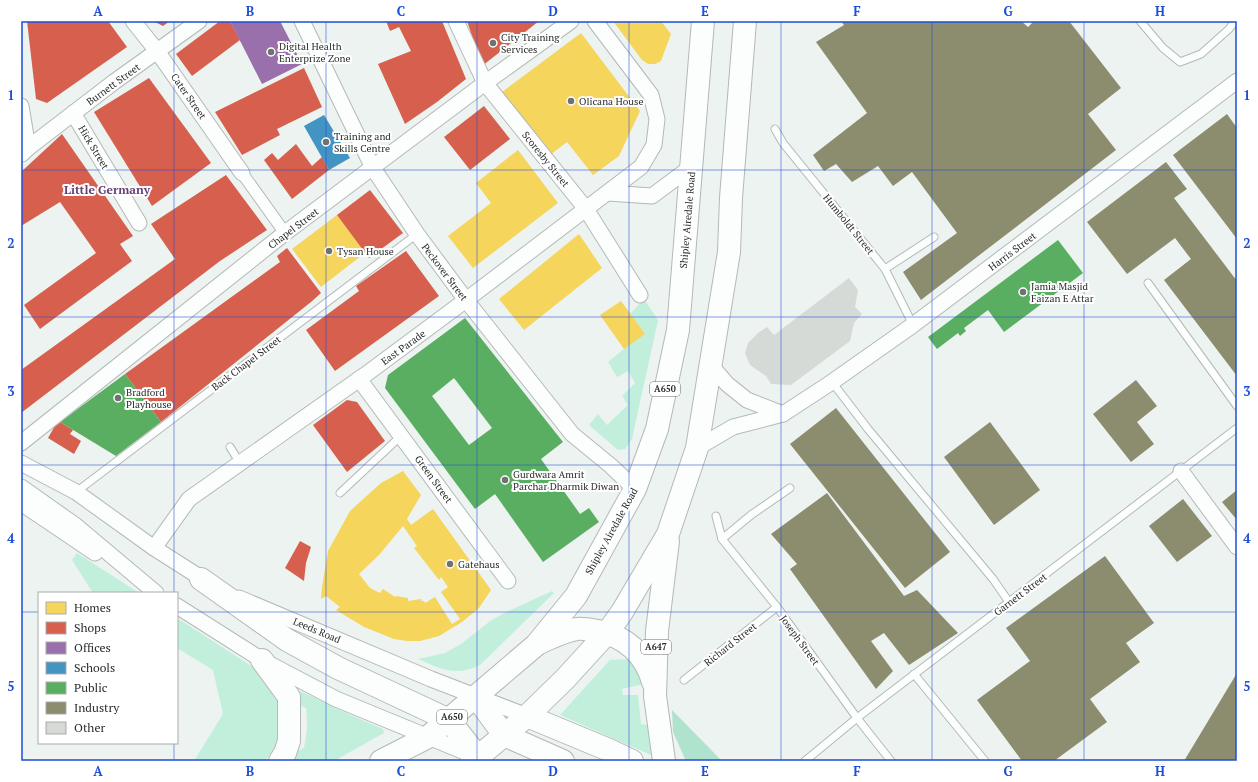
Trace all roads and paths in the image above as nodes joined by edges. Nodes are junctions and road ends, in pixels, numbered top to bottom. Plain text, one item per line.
1 (133, 21) edge
2 (199, 21) edge
3 (302, 21) edge
4 (456, 21) edge
5 (571, 21) edge
6 (595, 21) edge
7 (702, 21) edge
8 (745, 21) edge
9 (1140, 21) edge
10 (1235, 21) edge
11 (157, 52) junction
12 (1237, 81) edge
13 (485, 83) junction
14 (21, 106) edge
15 (73, 113) junction
16 (775, 128) dead end
17 (24, 151) edge
18 (691, 167) junction
19 (373, 168) junction
20 (242, 173) joint
21 (608, 193) junction
22 (586, 209) junction
23 (139, 223) dead end
24 (417, 234) junction
25 (281, 236) junction
26 (934, 237) dead end
27 (886, 269) junction
28 (1148, 283) dead end
29 (640, 295) dead end
30 (466, 300) junction
31 (913, 325) junction
32 (710, 364) junction
33 (359, 379) junction
34 (832, 382) junction
35 (1237, 406) edge
36 (783, 414) junction
37 (1237, 428) edge
38 (402, 435) junction
39 (21, 444) edge
40 (230, 447) dead end
41 (697, 448) junction
42 (21, 463) edge
43 (240, 463) junction
44 (1181, 471) junction
45 (21, 487) edge
46 (790, 488) dead end
47 (635, 489) junction
48 (76, 492) junction
49 (340, 493) dead end
50 (21, 503) edge
51 (716, 516) dead end
52 (668, 534) junction
53 (722, 539) junction
54 (1237, 547) edge
55 (154, 548) junction
56 (201, 579) junction
57 (508, 581) dead end
58 (154, 592) edge
59 (155, 592) edge
60 (1009, 602) junction
61 (178, 607) edge
62 (776, 607) junction
63 (607, 633) junction
64 (536, 645) junction
65 (262, 660) junction
66 (914, 674) junction
67 (684, 680) dead end
68 (655, 696) junction
69 (476, 697) junction
70 (527, 716) junction
71 (857, 718) junction
72 (449, 720) junction
73 (504, 735) junction
74 (428, 737) junction
75 (283, 758) edge
76 (480, 760) edge
77 (381, 761) edge
78 (563, 761) edge
79 (632, 761) edge
80 (664, 761) edge
81 (805, 761) edge
82 (891, 761) edge
83 (985, 761) edge

1 - 11 street, Cater Street
2 - 11 street, Burnett Street
3 - 19 street, Peckover Street
4 - 13 street, Scoresby Street
5 - 13 street, Chapel Street
6 - 21 street, East Parade
7 - 18 main road, Shipley Airedale Road / A650
8 - 32 main road
9 - 10 lane
11 - 15 street, Burnett Street
11 - 20 street, Cater Street
12 - 31 street, Harris Street
13 - 19 street, Chapel Street
13 - 22 street, Scoresby Street
14 - 17 street
15 - 17 street, Burnett Street
15 - 23 street, Hick Street
16 - 27 lane, Humboldt Street
18 - 21 street
18 - 47 main road, Shipley Airedale Road / A650
19 - 24 street, Peckover Street
19 - 25 street, Chapel Street
20 - 25 street
21 - 22 street, East Parade
22 - 29 street, Scoresby Street
22 - 30 street, East Parade
24 - 30 street, Peckover Street
24 - 48 lane, Back Chapel Street
25 - 39 street, Chapel Street
26 - 27 lane
27 - 31 lane, Humboldt Street
28 - 35 lane
30 - 33 street, East Parade
30 - 47 street, Peckover Street
31 - 34 street, Harris Street
32 - 36 street
32 - 41 main road
33 - 38 street, Green Street
33 - 43 street, East Parade
34 - 36 street, Harris Street
34 - 60 lane
36 - 41 street, Harris Street
37 - 44 lane, Garnett Street
38 - 49 lane
38 - 57 street, Green Street
40 - 43 lane
41 - 52 main road
42 - 48 street, Leeds Road
43 - 55 street, East Parade
44 - 54 street
44 - 60 lane, Garnett Street
45 - 59 street
46 - 53 lane
47 - 64 main road, Shipley Airedale Road / A650
48 - 55 street, Leeds Road
50 - 58 street
51 - 53 lane, Joseph Street
52 - 63 main road
52 - 68 main road, A647
53 - 62 lane, Joseph Street
55 - 56 street, Leeds Road
56 - 69 street, Leeds Road
56 - 72 main road
60 - 66 lane, Garnett Street
61 - 65 street
62 - 67 lane, Richard Street
62 - 71 lane, Joseph Street
63 - 64 main road
63 - 68 main road
63 - 70 main road
64 - 69 main road, Shipley Airedale Road / A650
65 - 74 street
65 - 75 main road
66 - 71 lane, Garnett Street
66 - 83 lane
68 - 80 main road, A647
69 - 70 street, Leeds Road
69 - 72 main road, Shipley Airedale Road / A650
69 - 73 main road
70 - 73 main road
70 - 79 main road, Leeds Road
71 - 81 lane, Garnett Street
71 - 82 lane, Joseph Street
72 - 74 main road, Shipley Airedale Road / A650
72 - 76 main road
73 - 76 main road
73 - 78 main road
74 - 76 street
74 - 77 main road, Shipley Airedale Road / A650

